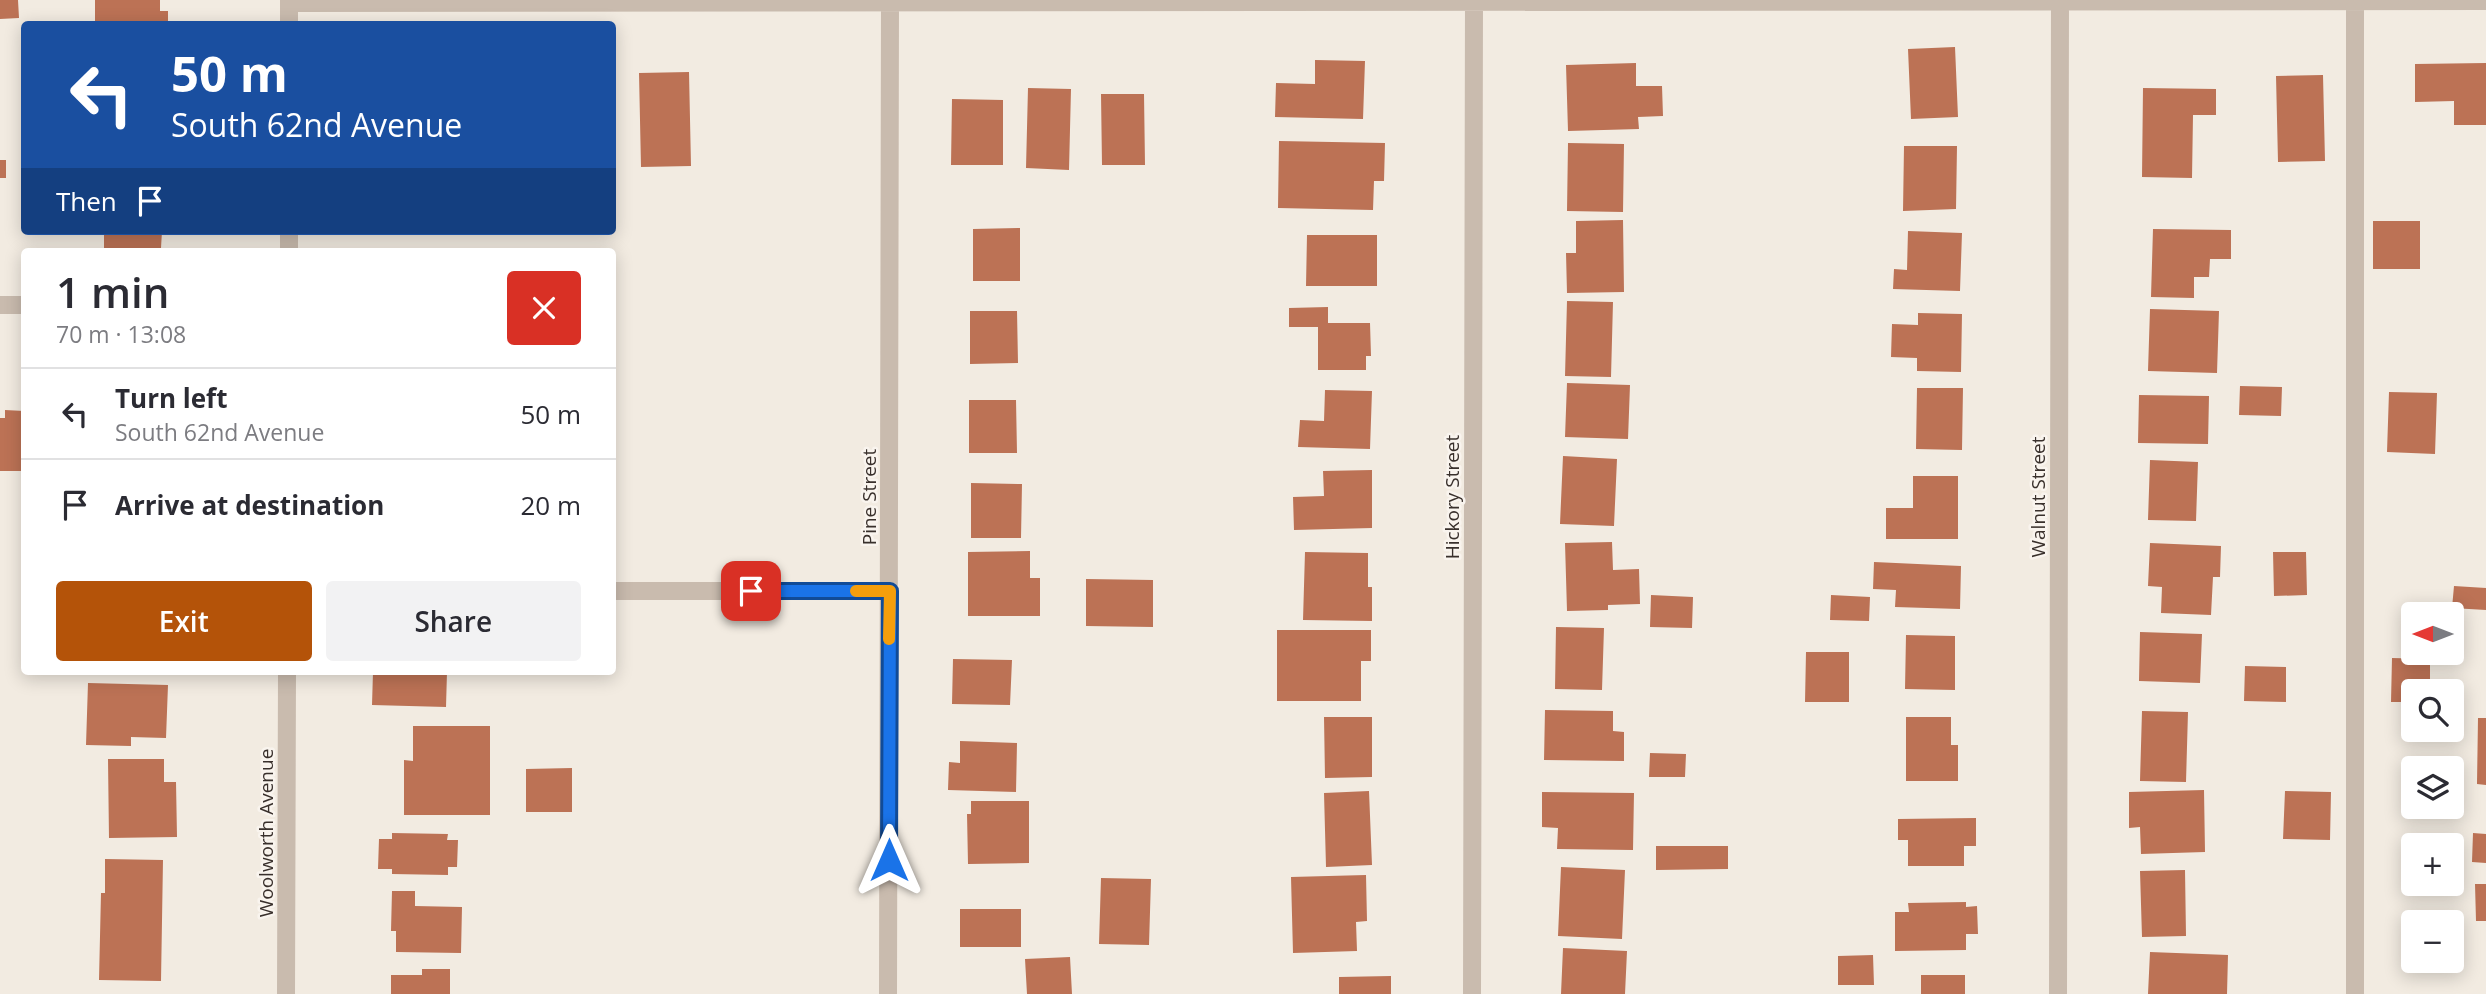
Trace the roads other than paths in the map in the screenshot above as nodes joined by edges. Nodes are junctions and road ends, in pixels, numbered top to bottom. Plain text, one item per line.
1 (1474, 0) edge
2 (2060, 0) edge
3 (2355, 0) edge
4 (289, 1) edge
5 (890, 1) edge
6 (2486, 1) edge
7 (289, 21) edge
8 (0, 305) edge
9 (21, 305) edge
10 (616, 591) edge
11 (890, 591) junction
12 (287, 675) edge
13 (286, 994) edge
14 (888, 994) edge
15 (1472, 994) edge
16 (2058, 994) edge
17 (2355, 994) edge

1 - 2 street
1 - 5 street
1 - 15 street, Hickory Street
2 - 3 street
2 - 16 street, Walnut Street
3 - 6 street
3 - 17 street
4 - 5 street
4 - 7 street
5 - 11 street, Pine Street
8 - 9 street
10 - 11 street
11 - 14 street, Pine Street
12 - 13 street, Woolworth Avenue

